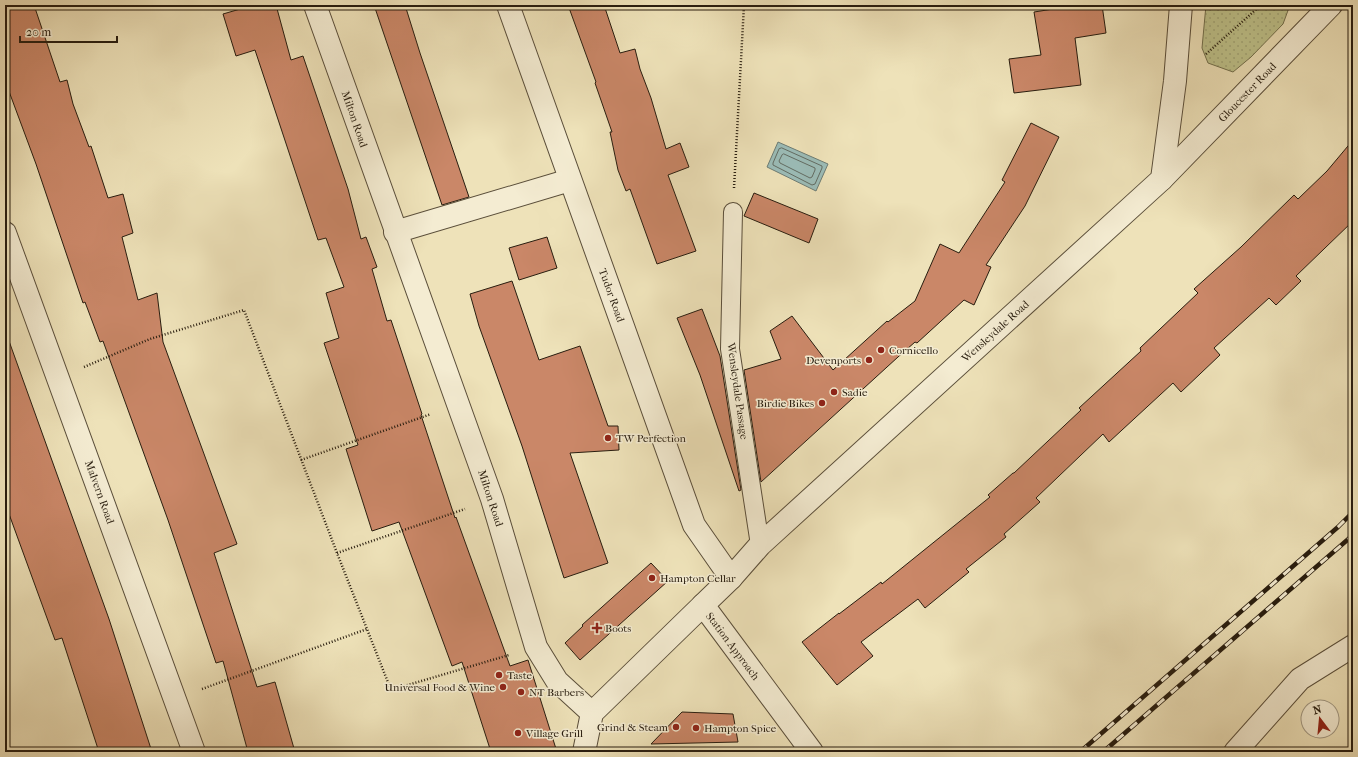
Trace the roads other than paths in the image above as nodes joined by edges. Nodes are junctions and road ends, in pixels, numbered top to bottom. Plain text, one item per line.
1 (315, 5) edge
2 (508, 5) edge
3 (1181, 5) edge
4 (1331, 5) edge
5 (1162, 179) junction
6 (570, 180) junction
7 (733, 212) road end
8 (396, 232) junction
9 (5, 233) edge
10 (760, 544) junction
11 (730, 578) junction
12 (703, 606) junction
13 (1353, 646) edge
14 (592, 713) junction
15 (194, 752) edge
16 (584, 752) edge
17 (812, 752) edge
18 (1236, 752) edge

1 - 8 street, Milton Road
2 - 6 street, Tudor Road
3 - 5 street
4 - 5 street, Gloucester Road
5 - 10 street, Wensleydale Road
6 - 8 street
6 - 11 street, Tudor Road
7 - 10 lane, Wensleydale Passage
8 - 14 street, Milton Road
9 - 15 street, Malvern Road
10 - 11 street, Wensleydale Road
11 - 12 street, Wensleydale Road
12 - 14 street, Station Approach
12 - 17 street, Station Approach
13 - 18 street
14 - 16 street

